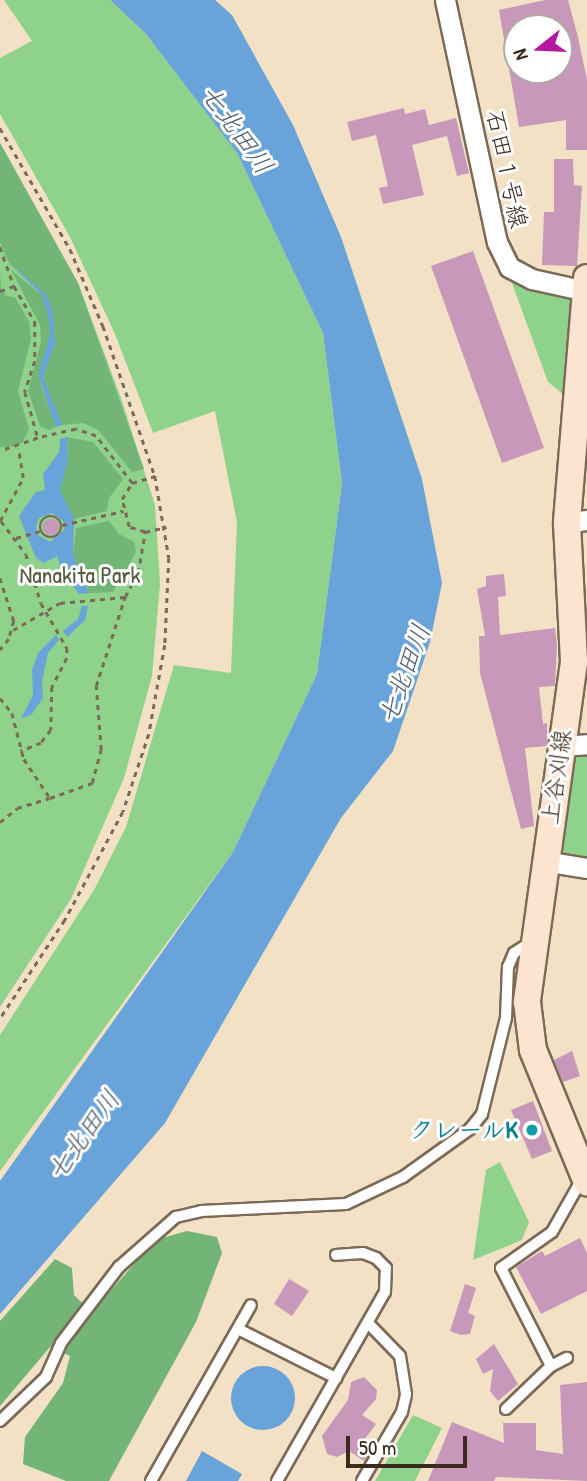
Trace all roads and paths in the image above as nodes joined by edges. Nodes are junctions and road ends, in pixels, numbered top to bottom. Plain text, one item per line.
1 (445, 0) edge
2 (0, 128) edge
3 (0, 247) edge
4 (587, 283) edge
5 (14, 286) junction
6 (0, 291) edge
7 (38, 438) junction
8 (19, 448) junction
9 (0, 451) edge
10 (155, 476) junction
11 (132, 484) junction
12 (123, 511) junction
13 (1, 521) edge
14 (577, 521) edge
15 (63, 525) junction
16 (166, 527) junction
17 (40, 531) junction
18 (145, 533) junction
19 (16, 538) junction
20 (0, 578) edge
21 (125, 597) junction
22 (45, 610) junction
23 (13, 629) junction
24 (0, 650) edge
25 (0, 698) edge
26 (574, 745) edge
27 (21, 751) junction
28 (50, 798) junction
29 (0, 822) edge
30 (544, 861) junction
31 (587, 868) edge
32 (533, 940) junction
33 (0, 1019) edge
34 (586, 1179) edge
35 (336, 1255) dead end
36 (251, 1305) dead end
37 (368, 1323) junction
38 (238, 1329) junction
39 (567, 1358) dead end
40 (551, 1366) junction
41 (336, 1378) junction
42 (506, 1409) dead end
43 (0, 1421) edge
44 (151, 1481) edge
45 (277, 1481) edge
46 (362, 1481) edge

1 - 4 street, 石田１号線
2 - 10 path
3 - 5 path
4 - 14 street, 上谷刈線
5 - 6 path
5 - 7 path
7 - 8 path
7 - 11 path
8 - 9 path
8 - 13 path
10 - 11 path
10 - 16 path
11 - 12 path
12 - 15 path
12 - 18 path
13 - 19 path
14 - 26 street, 上谷刈線
15 - 17 path
15 - 17 path
16 - 18 path
16 - 33 path
17 - 19 path
18 - 21 path
19 - 22 path
20 - 23 path
21 - 22 path
21 - 28 path
22 - 23 path
22 - 27 path
23 - 24 path
25 - 27 path
26 - 30 street, 上谷刈線
27 - 28 path
28 - 29 path
30 - 31 street
30 - 32 street, 上谷刈線
32 - 34 street, 上谷刈線
32 - 43 lane
34 - 40 lane
35 - 37 lane
36 - 38 lane
37 - 41 lane
37 - 46 lane
38 - 41 lane
38 - 44 lane
39 - 40 lane
40 - 42 lane
41 - 45 lane

